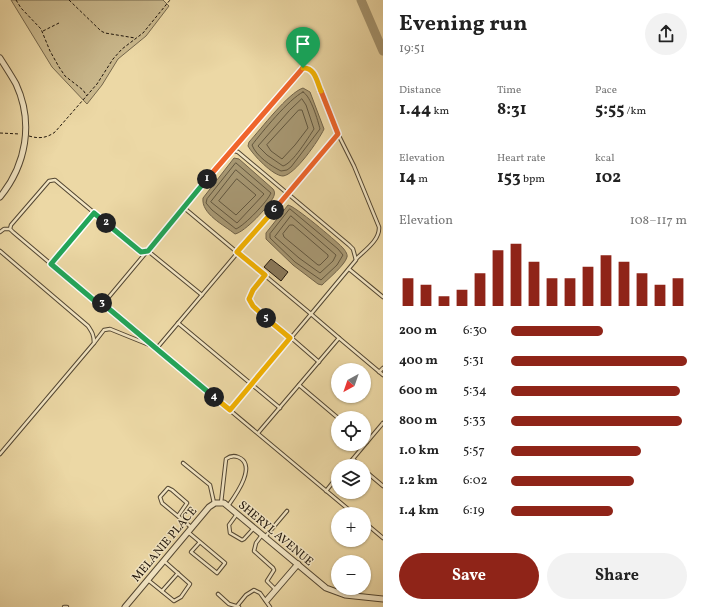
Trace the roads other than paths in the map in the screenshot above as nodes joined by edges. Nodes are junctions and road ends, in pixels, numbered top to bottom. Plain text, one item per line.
1 (0, 58) edge
2 (338, 134) junction
3 (232, 150) junction
4 (288, 194) junction
5 (0, 197) edge
6 (183, 207) junction
7 (94, 213) junction
8 (10, 229) junction
9 (0, 232) edge
10 (0, 251) edge
11 (148, 251) junction
12 (237, 252) junction
13 (356, 260) junction
14 (51, 264) junction
15 (349, 269) junction
16 (265, 275) junction
17 (202, 295) junction
18 (383, 297) edge
19 (104, 304) junction
20 (311, 314) junction
21 (178, 324) junction
22 (290, 338) junction
23 (339, 338) junction
24 (94, 343) junction
25 (157, 348) junction
26 (319, 362) junction
27 (383, 368) edge
28 (379, 372) junction
29 (383, 375) edge
30 (251, 385) junction
31 (299, 386) junction
32 (280, 408) junction
33 (230, 410) junction
34 (331, 412) edge
35 (383, 423) edge
36 (258, 433) junction
37 (371, 435) edge
38 (358, 451) edge
39 (0, 454) edge
40 (352, 459) edge
41 (183, 463) dead end
42 (371, 476) edge
43 (331, 485) edge
44 (383, 486) edge
45 (326, 491) junction
46 (214, 504) junction
47 (224, 504) junction
48 (345, 507) edge
49 (287, 511) dead end
50 (237, 514) junction
51 (178, 516) junction
52 (254, 528) junction
53 (371, 528) edge
54 (190, 530) junction
55 (264, 536) junction
56 (383, 538) edge
57 (200, 542) junction
58 (164, 561) junction
59 (298, 564) junction
60 (178, 572) junction
61 (148, 579) junction
62 (276, 590) junction
63 (162, 591) junction
64 (218, 594) dead end
65 (383, 599) edge
66 (267, 600) junction
67 (238, 606) edge
68 (125, 607) edge
69 (270, 607) edge

1 - 5 street
2 - 3 lane
2 - 4 lane
2 - 13 lane
3 - 4 lane
3 - 6 lane
4 - 12 lane
4 - 13 lane
6 - 11 lane
6 - 12 lane
7 - 8 lane
7 - 11 lane
7 - 14 lane
8 - 9 lane
8 - 14 lane
10 - 24 lane
11 - 17 lane
11 - 19 lane
12 - 16 lane
12 - 17 lane
13 - 15 lane
14 - 19 lane
15 - 18 lane
15 - 20 lane
16 - 20 lane
16 - 22 lane
17 - 21 lane
19 - 25 lane
20 - 22 lane
20 - 23 lane
21 - 25 lane
21 - 30 lane
22 - 26 lane
22 - 30 lane
23 - 26 lane
23 - 28 lane
24 - 25 lane
24 - 39 lane
25 - 33 lane
26 - 31 lane
27 - 28 lane
28 - 29 lane
30 - 32 lane
30 - 33 lane
31 - 32 lane
31 - 34 lane
32 - 36 lane
33 - 36 lane
35 - 37 lane
36 - 45 lane
38 - 40 lane
41 - 46 lane
42 - 44 lane
43 - 45 lane
45 - 48 lane
46 - 47 street, MELANIE PLACE
46 - 54 street, MELANIE PLACE
47 - 47 lane
47 - 50 street, SHERYL AVENUE
49 - 55 lane
50 - 52 street, SHERYL AVENUE
50 - 52 lane
51 - 51 lane
51 - 54 lane
52 - 55 street, SHERYL AVENUE
53 - 56 lane
54 - 57 lane
54 - 58 street, MELANIE PLACE
55 - 59 street, SHERYL AVENUE
55 - 62 lane
57 - 57 lane
58 - 60 lane
58 - 61 street, MELANIE PLACE
59 - 62 street
59 - 65 street, SHERYL AVENUE
60 - 63 lane
60 - 63 lane
61 - 63 lane
61 - 68 street, MELANIE PLACE
62 - 66 street
64 - 67 lane
66 - 67 lane
66 - 69 lane

